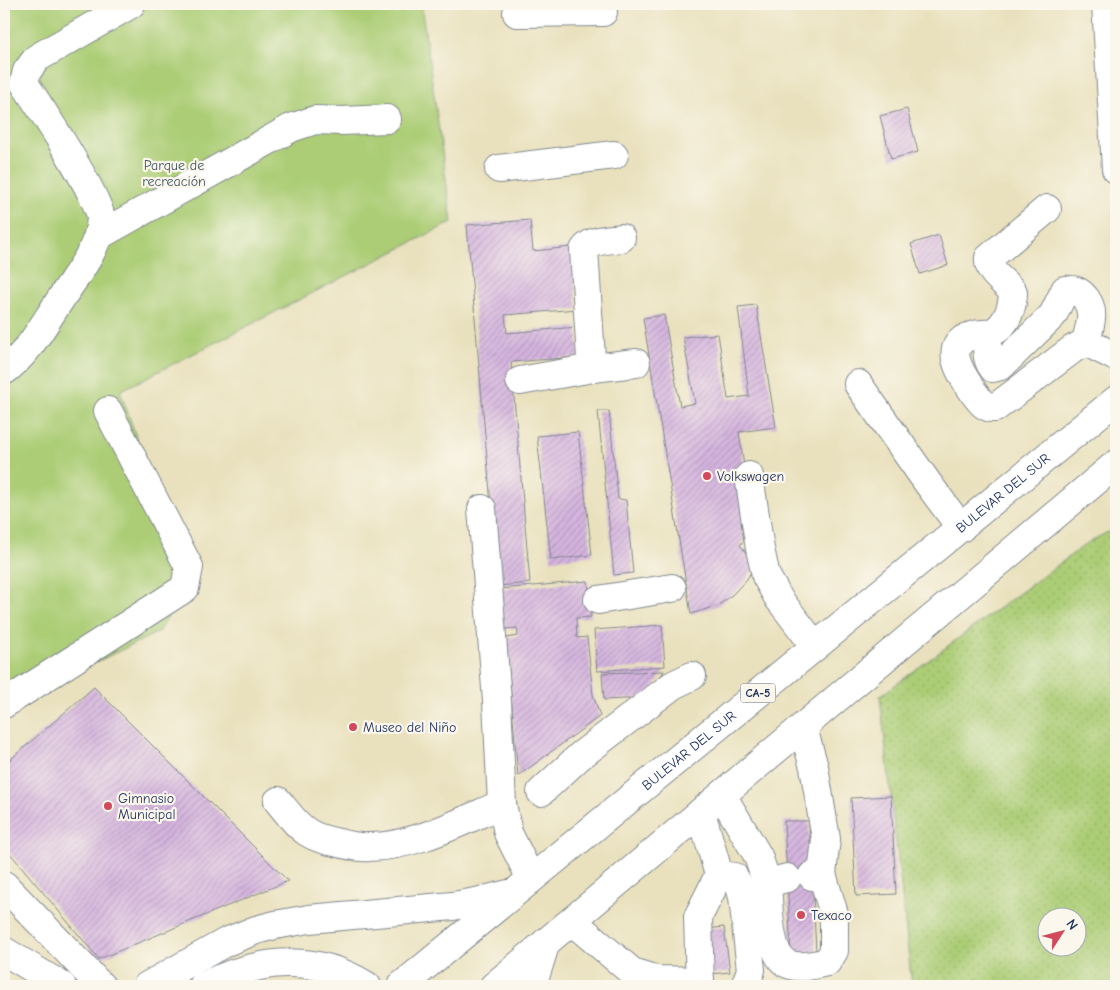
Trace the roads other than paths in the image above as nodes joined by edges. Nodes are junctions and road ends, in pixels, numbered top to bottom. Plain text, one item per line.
1 (131, 4) edge
2 (1106, 4) edge
3 (603, 12) dead end
4 (517, 13) dead end
5 (387, 119) dead end
6 (614, 155) dead end
7 (499, 169) dead end
8 (1116, 169) edge
9 (1048, 209) dead end
10 (98, 236) junction
11 (622, 238) dead end
12 (989, 334) junction
13 (1086, 342) junction
14 (1116, 357) edge
15 (636, 363) dead end
16 (593, 368) junction
17 (4, 371) edge
18 (520, 382) dead end
19 (858, 384) dead end
20 (1116, 400) edge
21 (108, 411) dead end
22 (1116, 464) edge
23 (749, 476) dead end
24 (482, 510) dead end
25 (961, 528) junction
26 (672, 588) dead end
27 (598, 600) dead end
28 (815, 646) junction
29 (692, 676) dead end
30 (4, 704) edge
31 (803, 728) junction
32 (541, 792) dead end
33 (722, 794) junction
34 (278, 801) dead end
35 (502, 804) junction
36 (701, 812) junction
37 (719, 875) junction
38 (4, 885) edge
39 (524, 885) junction
40 (572, 921) junction
41 (546, 942) junction
42 (4, 950) edge
43 (4, 965) edge
44 (700, 984) edge
45 (26, 986) edge
46 (62, 986) edge
47 (101, 986) edge
48 (147, 986) edge
49 (202, 986) edge
50 (367, 986) edge
51 (401, 986) edge
52 (494, 986) edge
53 (530, 986) edge
54 (745, 986) edge

1 - 10 main road
2 - 8 main road
3 - 4 main road
5 - 10 main road
6 - 7 main road
9 - 12 main road
10 - 17 main road
11 - 16 main road
12 - 13 main road
12 - 13 main road
13 - 14 main road
15 - 16 main road
16 - 18 main road
19 - 25 main road
20 - 25 main road, BULEVAR DEL SUR / CA-5
21 - 30 main road
22 - 31 main road
23 - 28 main road
24 - 35 main road
25 - 28 main road, BULEVAR DEL SUR / CA-5
26 - 27 main road
28 - 39 main road, BULEVAR DEL SUR / CA-5
29 - 32 main road
31 - 33 main road
31 - 33 main road
33 - 36 main road
34 - 35 main road
35 - 39 main road
36 - 37 main road
36 - 40 main road
37 - 44 main road
37 - 54 main road
38 - 47 main road
39 - 48 main road
39 - 51 main road, BULEVAR DEL SUR / CA-5
40 - 41 main road
40 - 44 main road
41 - 52 main road
41 - 53 main road
42 - 46 main road
43 - 45 main road
49 - 50 main road

